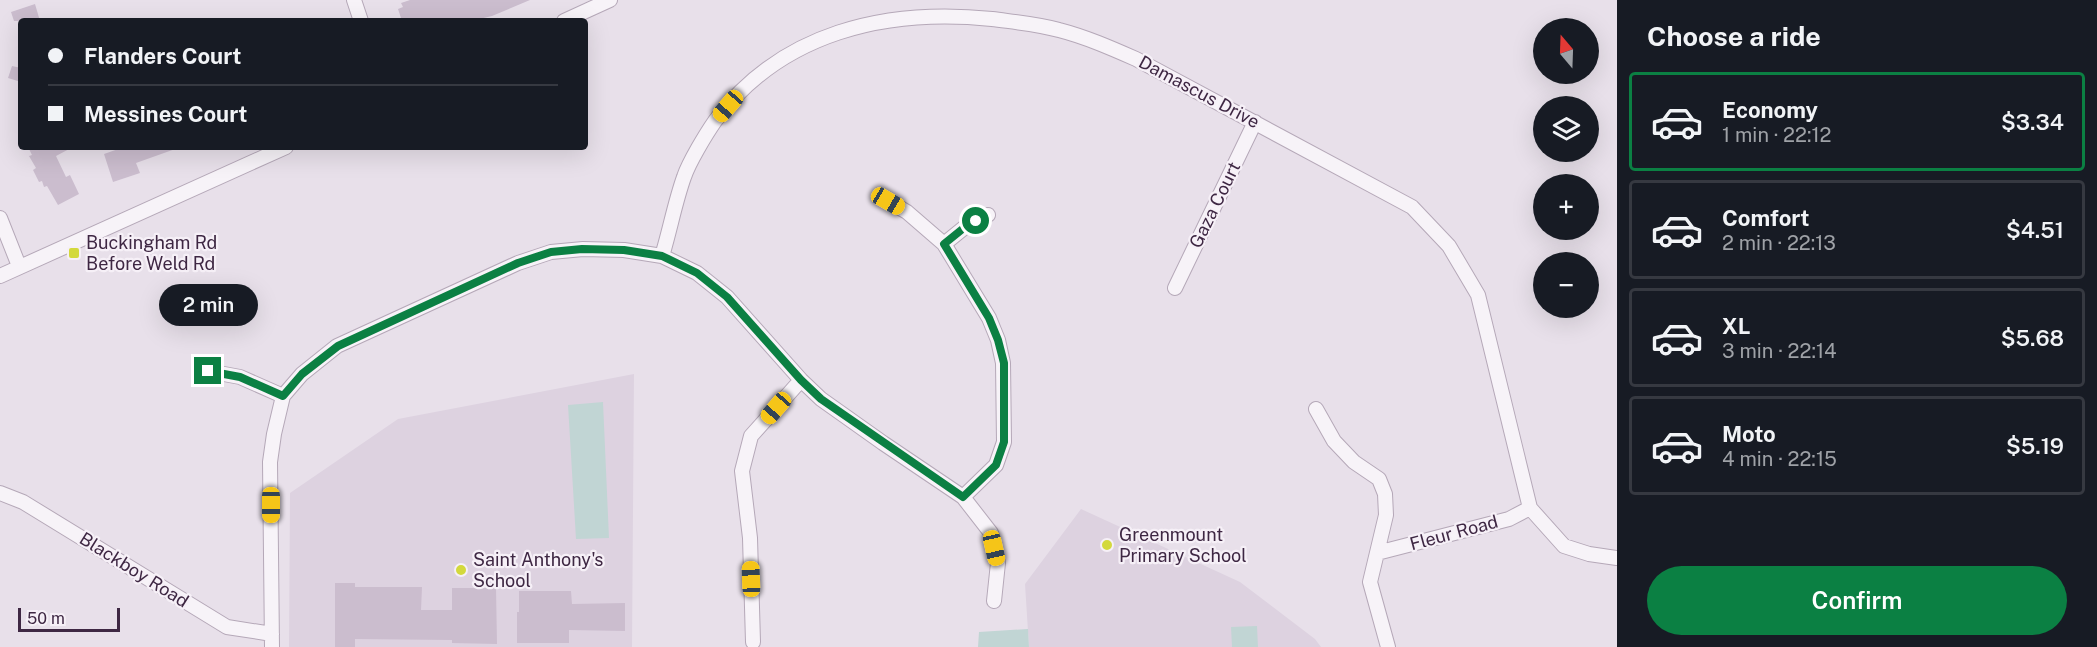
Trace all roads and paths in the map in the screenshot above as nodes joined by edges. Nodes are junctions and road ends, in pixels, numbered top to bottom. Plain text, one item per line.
1 (354, 0) edge
2 (610, 0) edge
3 (360, 18) edge
4 (571, 18) edge
5 (1256, 122) junction
6 (279, 150) edge
7 (888, 201) dead end
8 (988, 215) dead end
9 (0, 218) edge
10 (944, 244) junction
11 (662, 256) junction
12 (19, 266) junction
13 (0, 276) edge
14 (1175, 288) dead end
15 (208, 371) dead end
16 (801, 380) junction
17 (283, 396) junction
18 (1316, 409) dead end
19 (0, 494) edge
20 (963, 497) junction
21 (1530, 508) junction
22 (1377, 554) junction
23 (1617, 558) edge
24 (994, 601) dead end
25 (272, 641) edge
26 (753, 642) dead end
27 (1388, 647) edge

1 - 3 street
2 - 4 street
5 - 11 street, Damascus Drive
5 - 14 street, Gaza Court
5 - 21 street, Damascus Drive
6 - 12 street
7 - 10 street
8 - 10 street
9 - 12 street
10 - 20 street
11 - 16 street
11 - 17 street
12 - 13 street
15 - 17 street
16 - 20 street
16 - 26 street
17 - 25 street
18 - 22 street
19 - 25 street, Blackboy Road
20 - 24 street
21 - 22 street, Fleur Road
21 - 23 street, Damascus Drive
22 - 27 street

